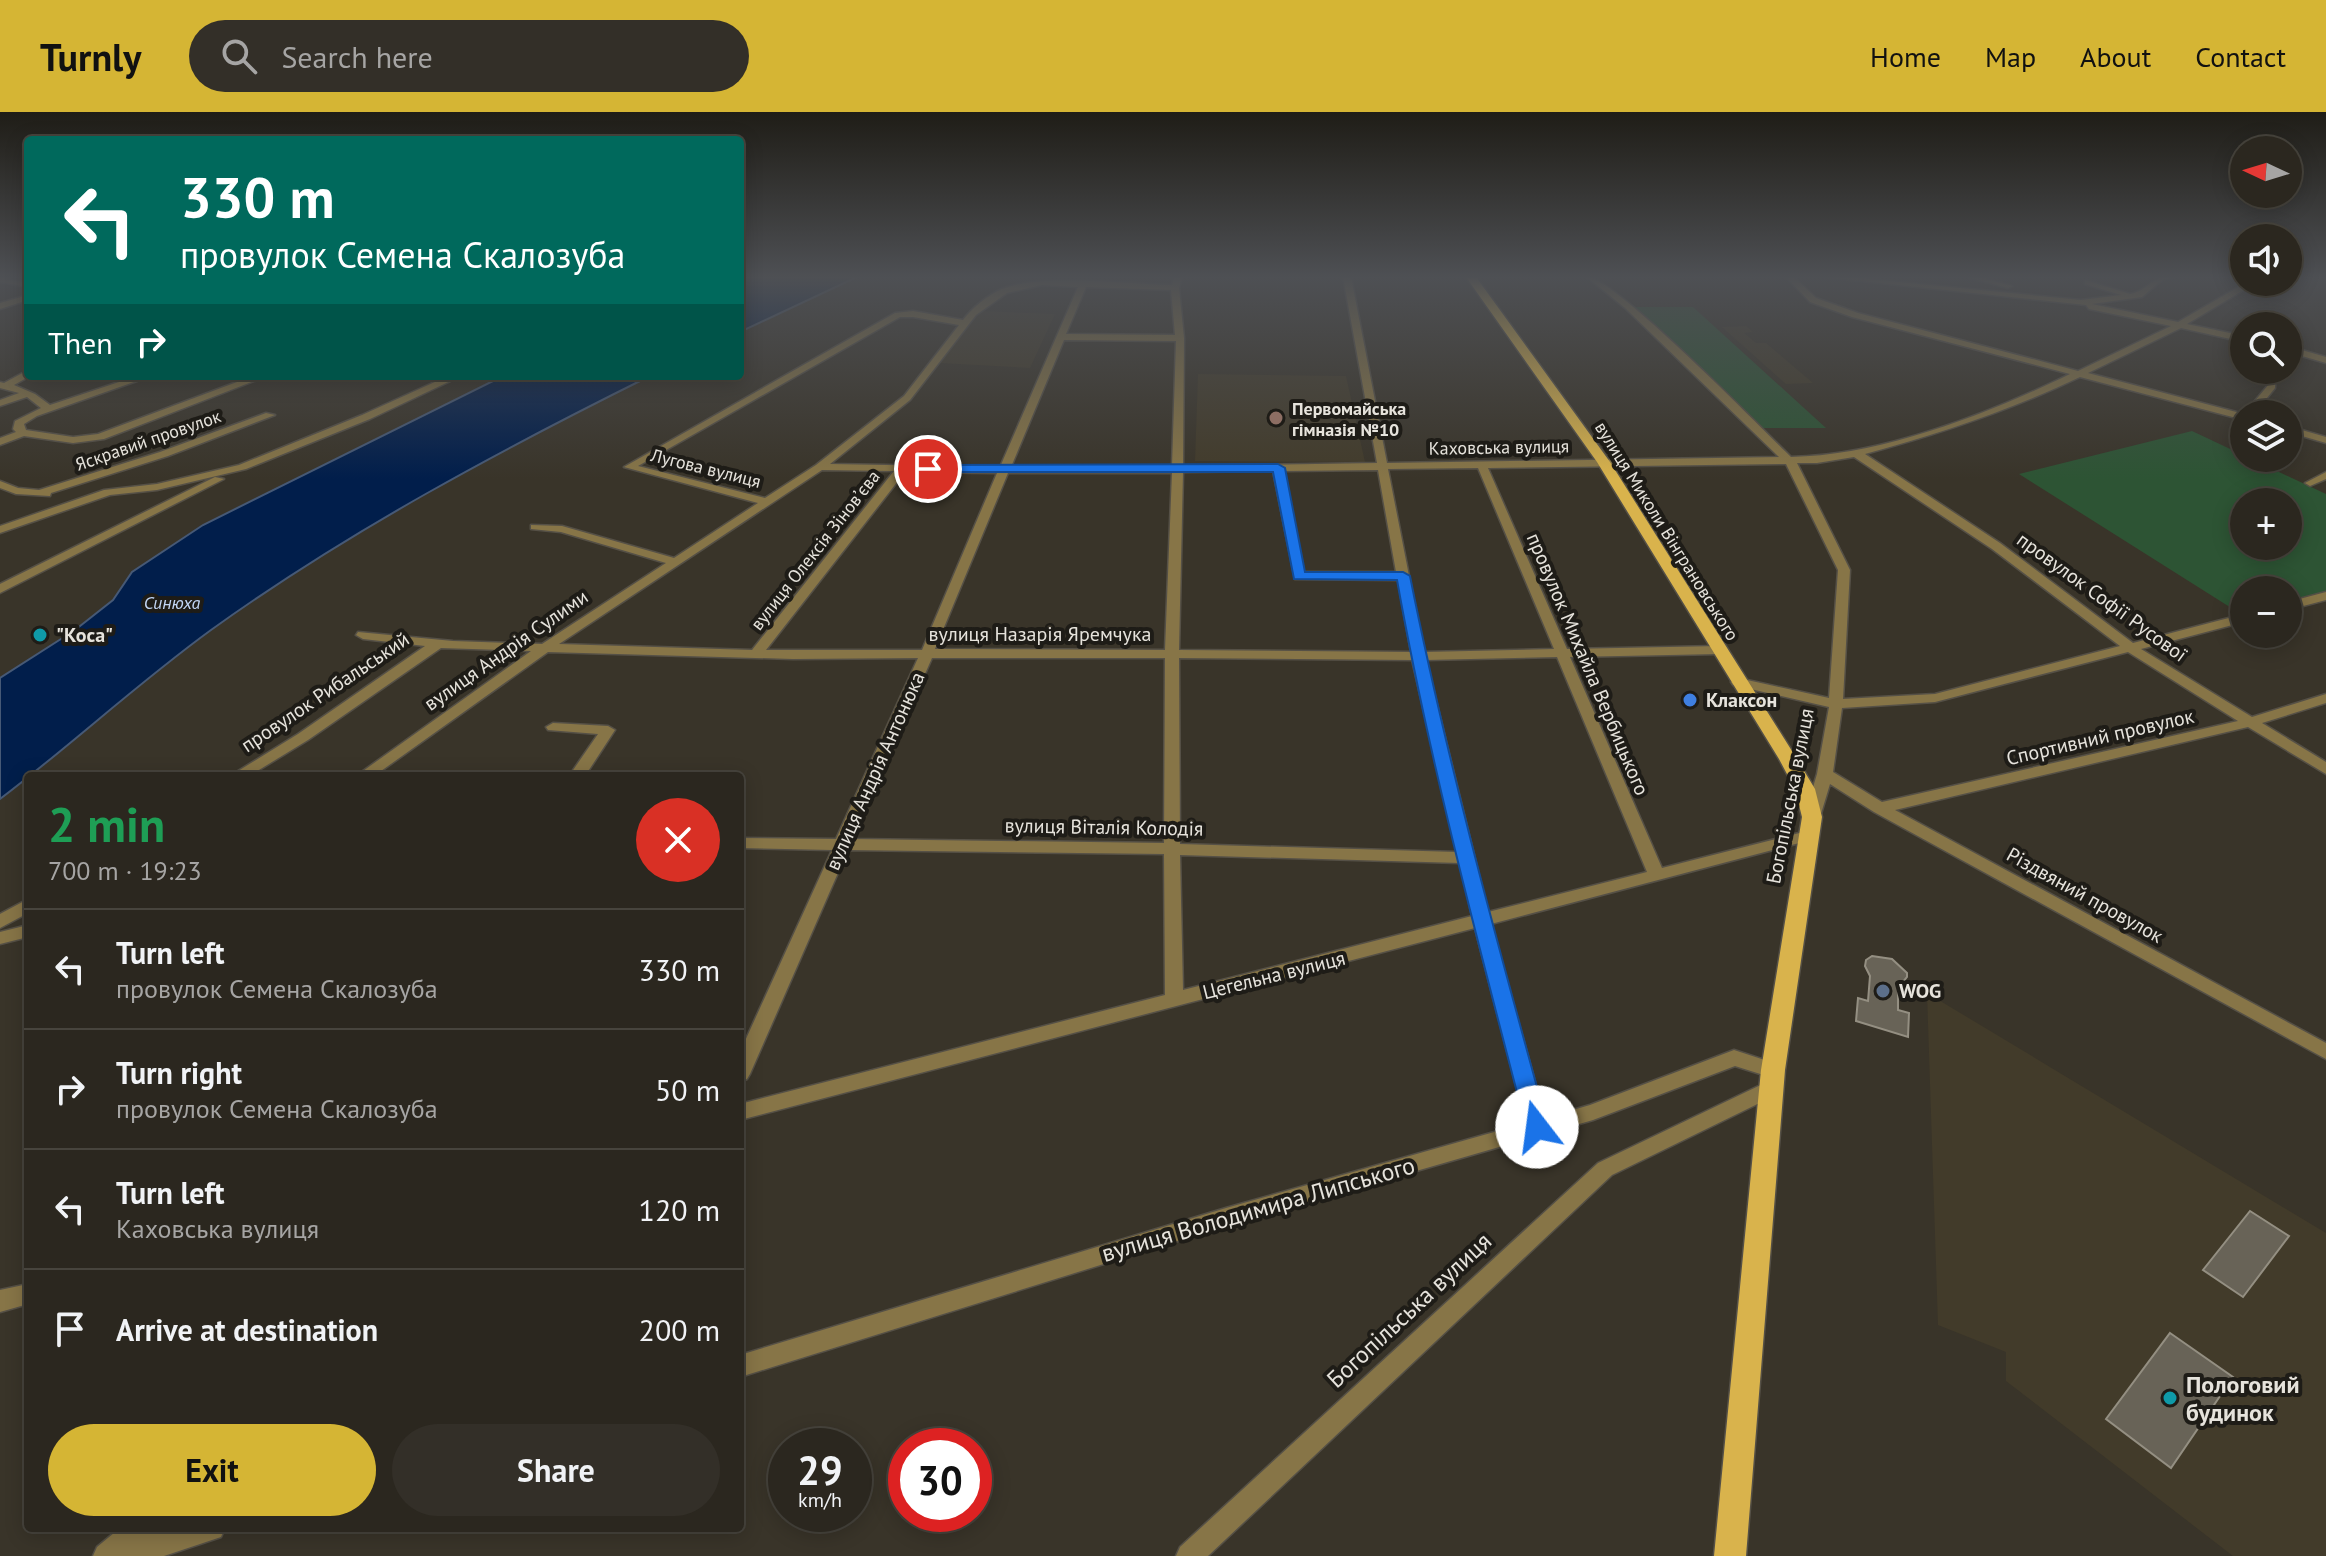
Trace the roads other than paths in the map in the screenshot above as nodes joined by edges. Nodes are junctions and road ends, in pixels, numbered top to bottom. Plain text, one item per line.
1 (846, 344) edge
2 (948, 344) edge
3 (1056, 344) edge
4 (1180, 344) edge
5 (1359, 344) edge
6 (1519, 344) edge
7 (1668, 344) edge
8 (1969, 344) edge
9 (2142, 344) edge
10 (2302, 350) edge
11 (2302, 352) edge
12 (2326, 354) edge
13 (2326, 360) edge
14 (2083, 374) junction
15 (24, 375) edge
16 (134, 380) edge
17 (251, 380) edge
18 (447, 380) edge
19 (3, 386) edge
20 (2272, 386) dead end
21 (27, 394) junction
22 (2260, 400) edge
23 (0, 403) edge
24 (47, 408) junction
25 (2230, 413) edge
26 (270, 415) dead end
27 (23, 433) junction
28 (2302, 433) edge
29 (2326, 440) edge
30 (0, 442) edge
31 (1856, 453) junction
32 (1603, 462) junction
33 (1791, 463) junction
34 (1482, 466) junction
35 (242, 467) junction
36 (820, 467) junction
37 (1382, 467) junction
38 (902, 468) junction
39 (1278, 468) junction
40 (1006, 470) junction
41 (1178, 470) junction
42 (2326, 475) edge
43 (2310, 483) dead end
44 (0, 484) edge
45 (108, 492) junction
46 (37, 494) junction
47 (767, 502) junction
48 (535, 527) dead end
49 (0, 530) edge
50 (675, 562) junction
51 (1403, 576) junction
52 (0, 589) edge
53 (2325, 597) edge
54 (2302, 603) edge
55 (2230, 622) edge
56 (363, 635) dead end
57 (437, 644) junction
58 (2131, 648) junction
59 (543, 649) junction
60 (1719, 650) junction
61 (1559, 651) junction
62 (927, 653) junction
63 (756, 654) junction
64 (1171, 654) junction
65 (1418, 656) junction
66 (1738, 682) junction
67 (2326, 698) edge
68 (1836, 704) junction
69 (2251, 722) junction
70 (553, 727) dead end
71 (2326, 769) edge
72 (245, 772) edge
73 (370, 772) edge
74 (580, 772) edge
75 (1825, 774) junction
76 (1880, 808) junction
77 (1810, 826) junction
78 (744, 843) edge
79 (842, 845) junction
80 (1172, 849) junction
81 (1466, 858) junction
82 (1657, 876) junction
83 (24, 907) edge
84 (1482, 921) junction
85 (0, 922) edge
86 (24, 932) edge
87 (0, 938) edge
88 (1174, 1000) junction
89 (2326, 1052) edge
90 (744, 1065) edge
91 (1772, 1079) junction
92 (744, 1111) edge
93 (1537, 1127) junction
94 (24, 1295) edge
95 (0, 1301) edge
96 (744, 1365) edge
97 (135, 1532) edge
98 (199, 1532) edge
99 (106, 1556) edge
100 (121, 1556) edge
101 (1189, 1556) edge
102 (1730, 1556) edge

1 - 47 street, Лугова вулиця
2 - 36 street, вулиця Андрія Сулими
3 - 40 street, вулиця Андрія Антонюка
4 - 41 street
5 - 37 street
6 - 32 main road, вулиця Миколи Вінграновського
7 - 33 street, Богопільська вулиця
8 - 14 street
9 - 14 street, Каховська вулиця
10 - 12 street
11 - 13 street
14 - 25 street
14 - 31 street, Каховська вулиця
15 - 19 street
16 - 24 street
17 - 27 street
18 - 35 street
19 - 21 street
20 - 22 street
21 - 23 street
21 - 24 street
24 - 27 street
26 - 46 street, Яскравий провулок
27 - 30 street
28 - 29 street
31 - 33 street, Каховська вулиця
31 - 58 street, провулок Софії Русової
32 - 33 street, Каховська вулиця
32 - 34 street, Каховська вулиця
32 - 60 main road, вулиця Миколи Вінграновського
33 - 68 street, Богопільська вулиця
34 - 37 street, Каховська вулиця
34 - 61 street, провулок Михайла Вербицького
35 - 45 street
35 - 52 street
36 - 38 street, Каховська вулиця
36 - 47 street, вулиця Андрія Сулими
37 - 39 street, Каховська вулиця
37 - 51 street
38 - 40 street, Каховська вулиця
38 - 63 street, вулиця Олексія Зіновʼєва
39 - 41 street, Каховська вулиця
39 - 51 street
40 - 41 street, Каховська вулиця
40 - 62 street, вулиця Андрія Антонюка
41 - 64 street
42 - 43 street
44 - 46 street
45 - 46 street
45 - 49 street
47 - 50 street, вулиця Андрія Сулими
48 - 50 street
50 - 59 street, вулиця Андрія Сулими
51 - 65 street
53 - 54 street
55 - 58 street
56 - 57 street, вулиця Назарія Яремчука
57 - 59 street, вулиця Назарія Яремчука
57 - 72 street, провулок Рибальський
58 - 68 street
58 - 69 street, провулок Софії Русової
59 - 63 street, вулиця Назарія Яремчука
59 - 73 street, вулиця Андрія Сулими
60 - 61 street, вулиця Назарія Яремчука
60 - 66 main road, вулиця Миколи Вінграновського
61 - 65 street, вулиця Назарія Яремчука
61 - 82 street, провулок Михайла Вербицького
62 - 63 street, вулиця Назарія Яремчука
62 - 64 street, вулиця Назарія Яремчука
62 - 79 street, вулиця Андрія Антонюка
64 - 65 street, вулиця Назарія Яремчука
64 - 80 street
65 - 81 street
66 - 68 street
66 - 77 main road, вулиця Миколи Вінграновського
67 - 69 street, Спортивний провулок
68 - 75 street, Богопільська вулиця
69 - 71 street, провулок Софії Русової
69 - 76 street, Спортивний провулок
70 - 74 street
75 - 76 street, Різдвяний провулок
75 - 77 street, Богопільська вулиця
76 - 89 street, Різдвяний провулок
77 - 82 street, Цегельна вулиця
77 - 91 main road, Богопільська вулиця
78 - 79 street, вулиця Віталія Колодія
79 - 80 street, вулиця Віталія Колодія
79 - 90 street, вулиця Андрія Антонюка
80 - 81 street, вулиця Віталія Колодія
80 - 88 street
81 - 84 street
82 - 84 street, Цегельна вулиця
83 - 85 street
84 - 88 street, Цегельна вулиця
84 - 93 street
86 - 87 street
88 - 92 street, Цегельна вулиця
91 - 93 street, вулиця Володимира Липського
91 - 101 street, Богопільська вулиця
91 - 102 main road, Богопільська вулиця
93 - 96 street, вулиця Володимира Липського
94 - 95 street
97 - 99 street
98 - 100 street

